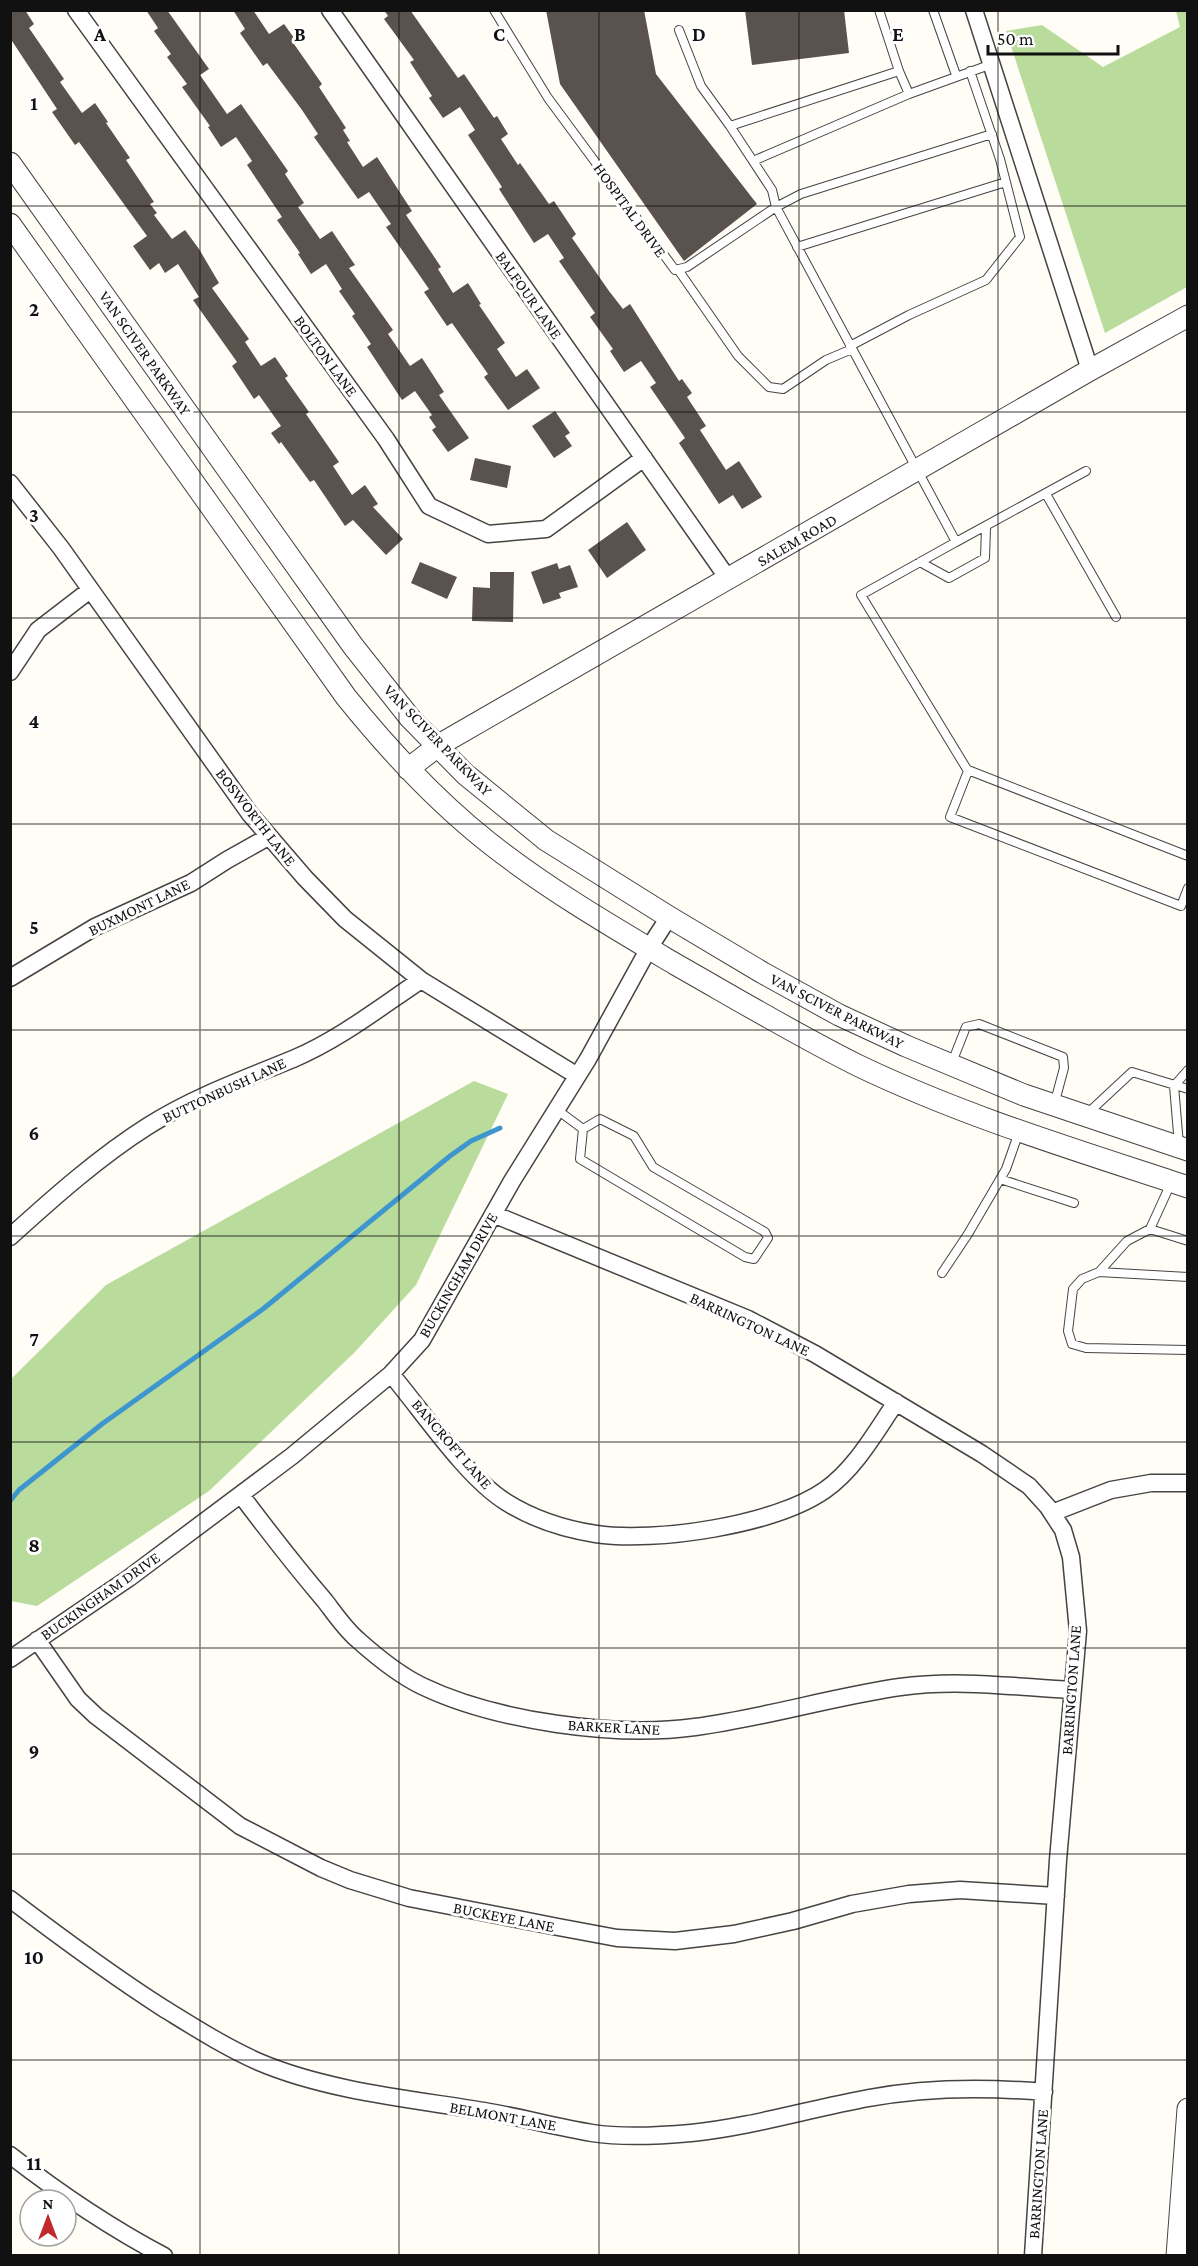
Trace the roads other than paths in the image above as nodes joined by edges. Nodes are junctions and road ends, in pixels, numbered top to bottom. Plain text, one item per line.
1 (76, 10) edge
2 (330, 10) edge
3 (494, 10) edge
4 (879, 10) edge
5 (933, 10) edge
6 (974, 10) edge
7 (679, 30) dead end
8 (992, 64) junction
9 (899, 70) junction
10 (970, 71) junction
11 (956, 75) junction
12 (909, 94) junction
13 (730, 126) junction
14 (992, 134) junction
15 (753, 161) junction
16 (10, 163) edge
17 (1006, 182) junction
18 (776, 207) junction
19 (10, 225) edge
20 (797, 247) junction
21 (679, 271) junction
22 (1186, 317) edge
23 (851, 347) junction
24 (1090, 370) junction
25 (644, 458) junction
26 (918, 470) junction
27 (1086, 471) dead end
28 (10, 483) edge
29 (1046, 494) junction
30 (986, 528) junction
31 (956, 542) junction
32 (920, 562) junction
33 (729, 580) junction
34 (90, 590) junction
35 (1116, 617) dead end
36 (10, 672) edge
37 (439, 746) junction
38 (408, 769) junction
39 (968, 770) junction
40 (268, 837) junction
41 (1188, 856) edge
42 (1188, 888) edge
43 (669, 917) junction
44 (649, 948) junction
45 (10, 978) edge
46 (421, 980) junction
47 (951, 1065) junction
48 (1188, 1070) edge
49 (576, 1074) junction
50 (1174, 1086) junction
51 (1188, 1089) edge
52 (1054, 1105) junction
53 (556, 1109) junction
54 (1085, 1116) junction
55 (583, 1129) junction
56 (1019, 1131) junction
57 (1183, 1149) edge
58 (1000, 1179) junction
59 (1179, 1184) edge
60 (1074, 1203) dead end
61 (493, 1215) junction
62 (1150, 1229) junction
63 (10, 1237) edge
64 (1188, 1241) edge
65 (1099, 1272) junction
66 (942, 1273) dead end
67 (1188, 1277) edge
68 (1188, 1350) edge
69 (391, 1374) junction
70 (896, 1402) junction
71 (1188, 1483) edge
72 (241, 1495) junction
73 (1052, 1513) junction
74 (37, 1640) junction
75 (10, 1659) edge
76 (1072, 1690) junction
77 (1056, 1896) junction
78 (10, 1899) edge
79 (1044, 2092) junction
80 (1188, 2109) edge
81 (10, 2155) edge
82 (164, 2256) edge
83 (1033, 2256) edge
84 (1178, 2256) edge

1 - 25 street, BOLTON LANE
2 - 25 street, BALFOUR LANE
3 - 21 lane, HOSPITAL DRIVE
4 - 9 lane
5 - 11 lane
6 - 8 street
7 - 13 lane
8 - 10 lane
8 - 24 street
9 - 12 lane
9 - 13 lane
10 - 11 lane
10 - 14 lane
11 - 12 lane
12 - 15 lane
13 - 15 lane
14 - 17 lane
14 - 18 lane, HOSPITAL DRIVE
15 - 18 lane
16 - 37 street, VAN SCIVER PARKWAY
17 - 20 lane
17 - 23 lane
18 - 20 lane
18 - 21 lane, HOSPITAL DRIVE
19 - 38 street
20 - 23 lane
21 - 23 lane
22 - 24 street, SALEM ROAD
23 - 26 lane
24 - 26 street, SALEM ROAD
25 - 33 street, BALFOUR LANE
26 - 31 lane
26 - 33 street, SALEM ROAD
27 - 29 lane
28 - 34 street, BOSWORTH LANE
29 - 30 lane
29 - 35 lane
30 - 31 lane
30 - 32 lane
31 - 32 lane
32 - 39 lane
33 - 37 street, SALEM ROAD
34 - 36 street
34 - 40 street, BOSWORTH LANE
37 - 38 street, SALEM ROAD
37 - 43 street, VAN SCIVER PARKWAY
38 - 44 street
39 - 41 lane
39 - 42 lane
40 - 45 street, BUXMONT LANE
40 - 46 street, BOSWORTH LANE
43 - 44 street, BUCKINGHAM DRIVE
43 - 47 street, VAN SCIVER PARKWAY
44 - 49 street, BUCKINGHAM DRIVE
44 - 56 street
46 - 49 street, BOSWORTH LANE
46 - 63 street, BUTTONBUSH LANE
47 - 52 street, VAN SCIVER PARKWAY
47 - 52 lane
48 - 50 lane
49 - 53 street, BUCKINGHAM DRIVE
50 - 51 lane
50 - 54 lane
50 - 57 lane
52 - 54 street, VAN SCIVER PARKWAY
53 - 55 lane
53 - 61 street, BUCKINGHAM DRIVE
54 - 57 street, VAN SCIVER PARKWAY
55 - 55 lane
56 - 58 lane
56 - 59 street
58 - 60 lane
58 - 66 lane
59 - 62 lane
61 - 69 street, BUCKINGHAM DRIVE
61 - 70 street, BARRINGTON LANE
62 - 64 lane
62 - 65 lane
65 - 67 lane
65 - 68 lane
69 - 70 street, BANCROFT LANE
69 - 72 street, BUCKINGHAM DRIVE
70 - 73 street, BARRINGTON LANE
71 - 73 street
72 - 74 street, BUCKINGHAM DRIVE
72 - 76 street, BARKER LANE
73 - 76 street, BARRINGTON LANE
74 - 75 street, BUCKINGHAM DRIVE
74 - 77 street, BUCKEYE LANE
76 - 77 street, BARRINGTON LANE
77 - 79 street, BARRINGTON LANE
78 - 79 street, BELMONT LANE
79 - 83 street, BARRINGTON LANE
80 - 84 street
81 - 82 street

